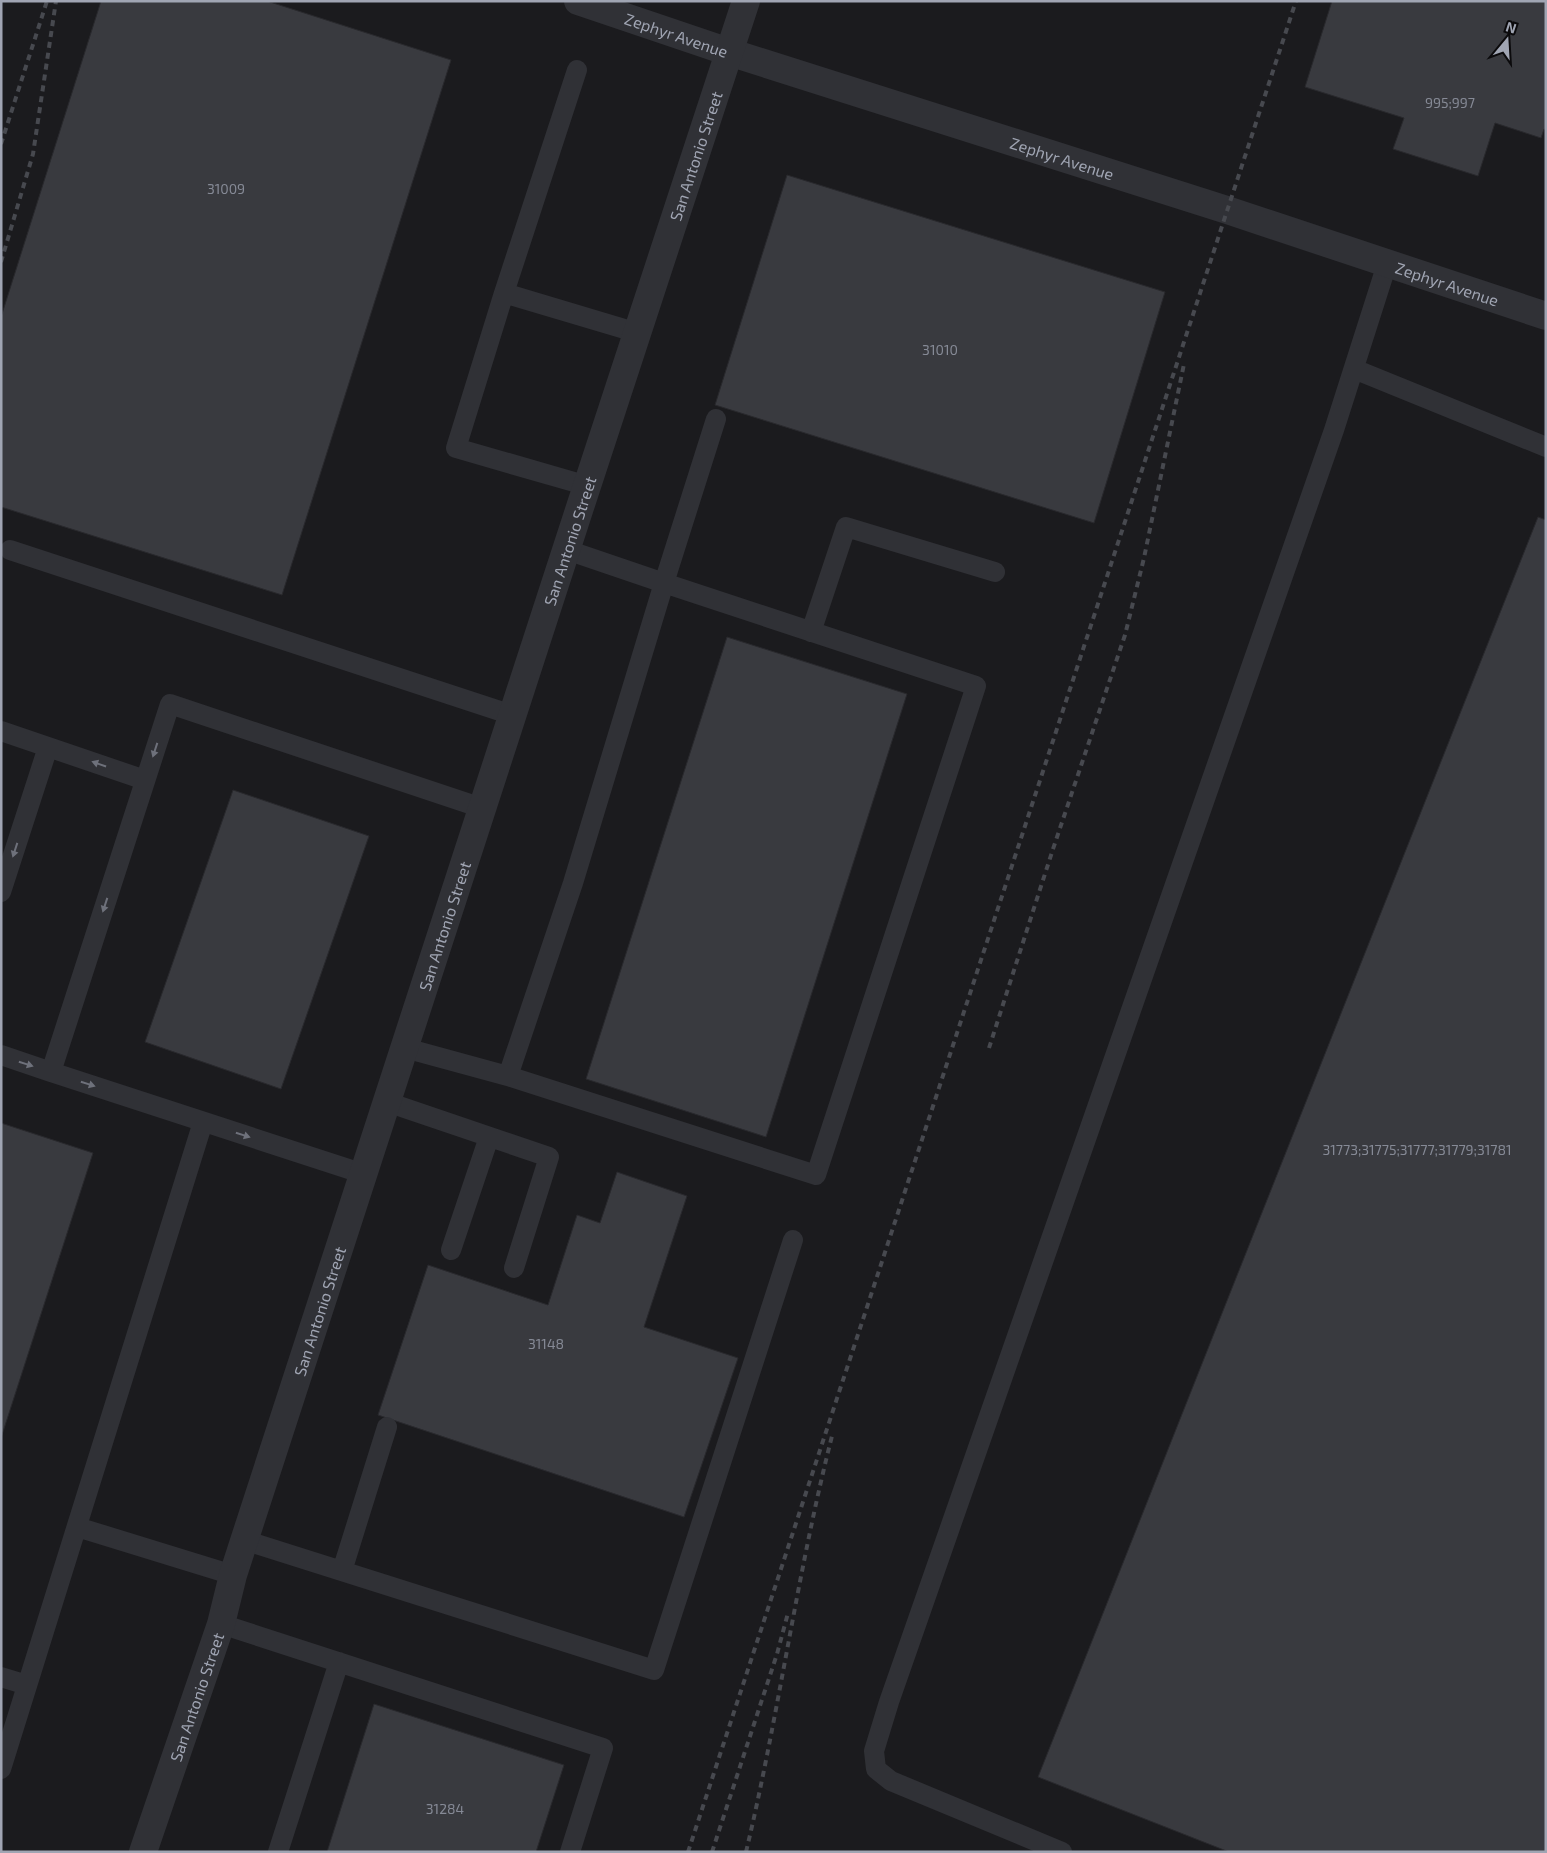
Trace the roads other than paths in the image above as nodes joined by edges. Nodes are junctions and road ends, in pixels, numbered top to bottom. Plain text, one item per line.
1 (578, 1) edge
2 (746, 1) edge
3 (729, 52) junction
4 (577, 70) dead end
5 (1388, 264) junction
6 (504, 293) junction
7 (1546, 316) edge
8 (638, 333) junction
9 (1354, 369) junction
10 (716, 419) dead end
11 (1546, 447) edge
12 (588, 486) junction
13 (10, 550) dead end
14 (567, 550) junction
15 (995, 572) dead end
16 (664, 583) junction
17 (811, 632) junction
18 (512, 715) junction
19 (1, 731) edge
20 (48, 747) junction
21 (145, 780) junction
22 (482, 808) junction
23 (1, 892) edge
24 (405, 1048) junction
25 (1, 1055) edge
26 (51, 1072) junction
27 (508, 1076) junction
28 (387, 1102) junction
29 (203, 1122) junction
30 (489, 1137) junction
31 (364, 1174) junction
32 (793, 1240) dead end
33 (451, 1250) dead end
34 (514, 1268) dead end
35 (387, 1427) dead end
36 (77, 1527) junction
37 (244, 1540) junction
38 (342, 1571) junction
39 (233, 1574) junction
40 (221, 1624) junction
41 (339, 1662) junction
42 (1, 1677) edge
43 (27, 1685) junction
44 (1, 1769) edge
45 (149, 1850) edge
46 (278, 1852) edge
47 (570, 1852) edge
48 (1062, 1852) edge

1 - 3 street, Zephyr Avenue
2 - 3 street, San Antonio Street
3 - 5 street, Zephyr Avenue
3 - 8 street, San Antonio Street
4 - 6 lane
5 - 7 street, Zephyr Avenue
5 - 9 lane
6 - 8 lane
6 - 12 lane
8 - 12 street, San Antonio Street
9 - 11 lane
9 - 48 lane
10 - 16 lane
12 - 14 street, San Antonio Street
13 - 18 lane
14 - 16 lane
14 - 18 street, San Antonio Street
15 - 17 lane
16 - 17 lane
16 - 27 lane
17 - 27 lane
18 - 22 street, San Antonio Street
19 - 20 lane
21 -> 20 lane
20 -> 23 lane
22 -> 21 lane
21 -> 26 lane
22 - 24 street, San Antonio Street
24 - 27 lane
24 - 28 street, San Antonio Street
25 -> 26 lane
26 -> 29 lane
28 - 30 lane
28 - 31 street, San Antonio Street
29 -> 31 lane
29 - 36 lane
30 - 33 lane
30 - 34 lane
31 - 37 street, San Antonio Street
32 - 38 lane
35 - 38 lane
36 - 39 lane
36 - 43 lane
37 - 38 lane
37 - 39 street, San Antonio Street
39 - 40 street, San Antonio Street
40 - 41 lane
40 - 45 street, San Antonio Street
41 - 46 lane
41 - 47 lane
42 - 43 lane
43 - 44 lane

